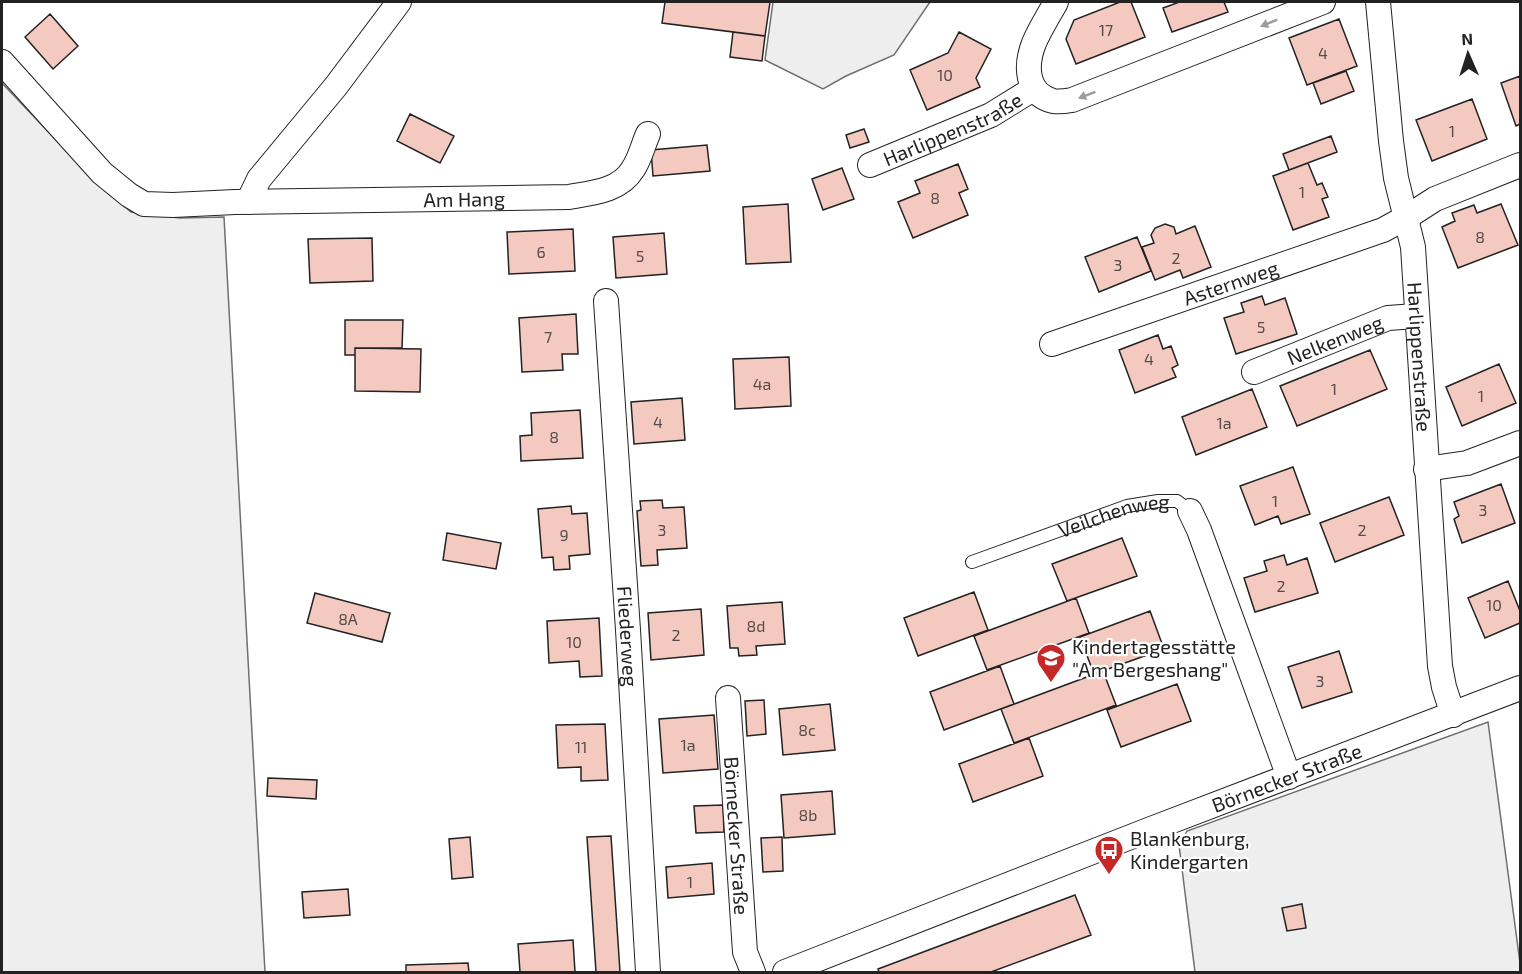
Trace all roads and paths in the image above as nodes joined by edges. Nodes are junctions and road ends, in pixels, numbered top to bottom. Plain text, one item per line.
1 (399, 2) edge
2 (1056, 2) edge
3 (1323, 2) edge
4 (1378, 2) edge
5 (2, 62) edge
6 (1033, 89) junction
7 (648, 134) dead end
8 (870, 165) dead end
9 (1521, 165) edge
10 (248, 202) junction
11 (1407, 217) junction
12 (606, 301) dead end
13 (1416, 316) junction
14 (1052, 344) dead end
15 (1254, 372) dead end
16 (1521, 443) edge
17 (1426, 469) junction
18 (1190, 511) joint
19 (972, 562) dead end
20 (1521, 688) edge
21 (728, 698) dead end
22 (1453, 715) junction
23 (1289, 777) junction
24 (648, 972) edge
25 (753, 972) edge
26 (784, 972) edge

1 - 10 street
2 - 6 street, Harlippenstraße
3 -> 6 street, Harlippenstraße
4 - 11 street, Harlippenstraße
5 - 10 street, Am Hang
6 - 8 street, Harlippenstraße
7 - 10 street, Am Hang
9 - 11 street, Asternweg
11 - 13 street, Harlippenstraße
11 - 14 street, Asternweg
12 - 24 street, Fliederweg
13 - 15 street, Nelkenweg
13 - 17 street, Harlippenstraße
16 - 17 street
17 - 22 street, Harlippenstraße
18 - 19 lane, Veilchenweg
18 - 23 street, Veilchenweg
20 - 22 street, Börnecker Straße
21 - 25 street, Börnecker Straße
22 - 23 street, Börnecker Straße
23 - 26 street, Börnecker Straße

